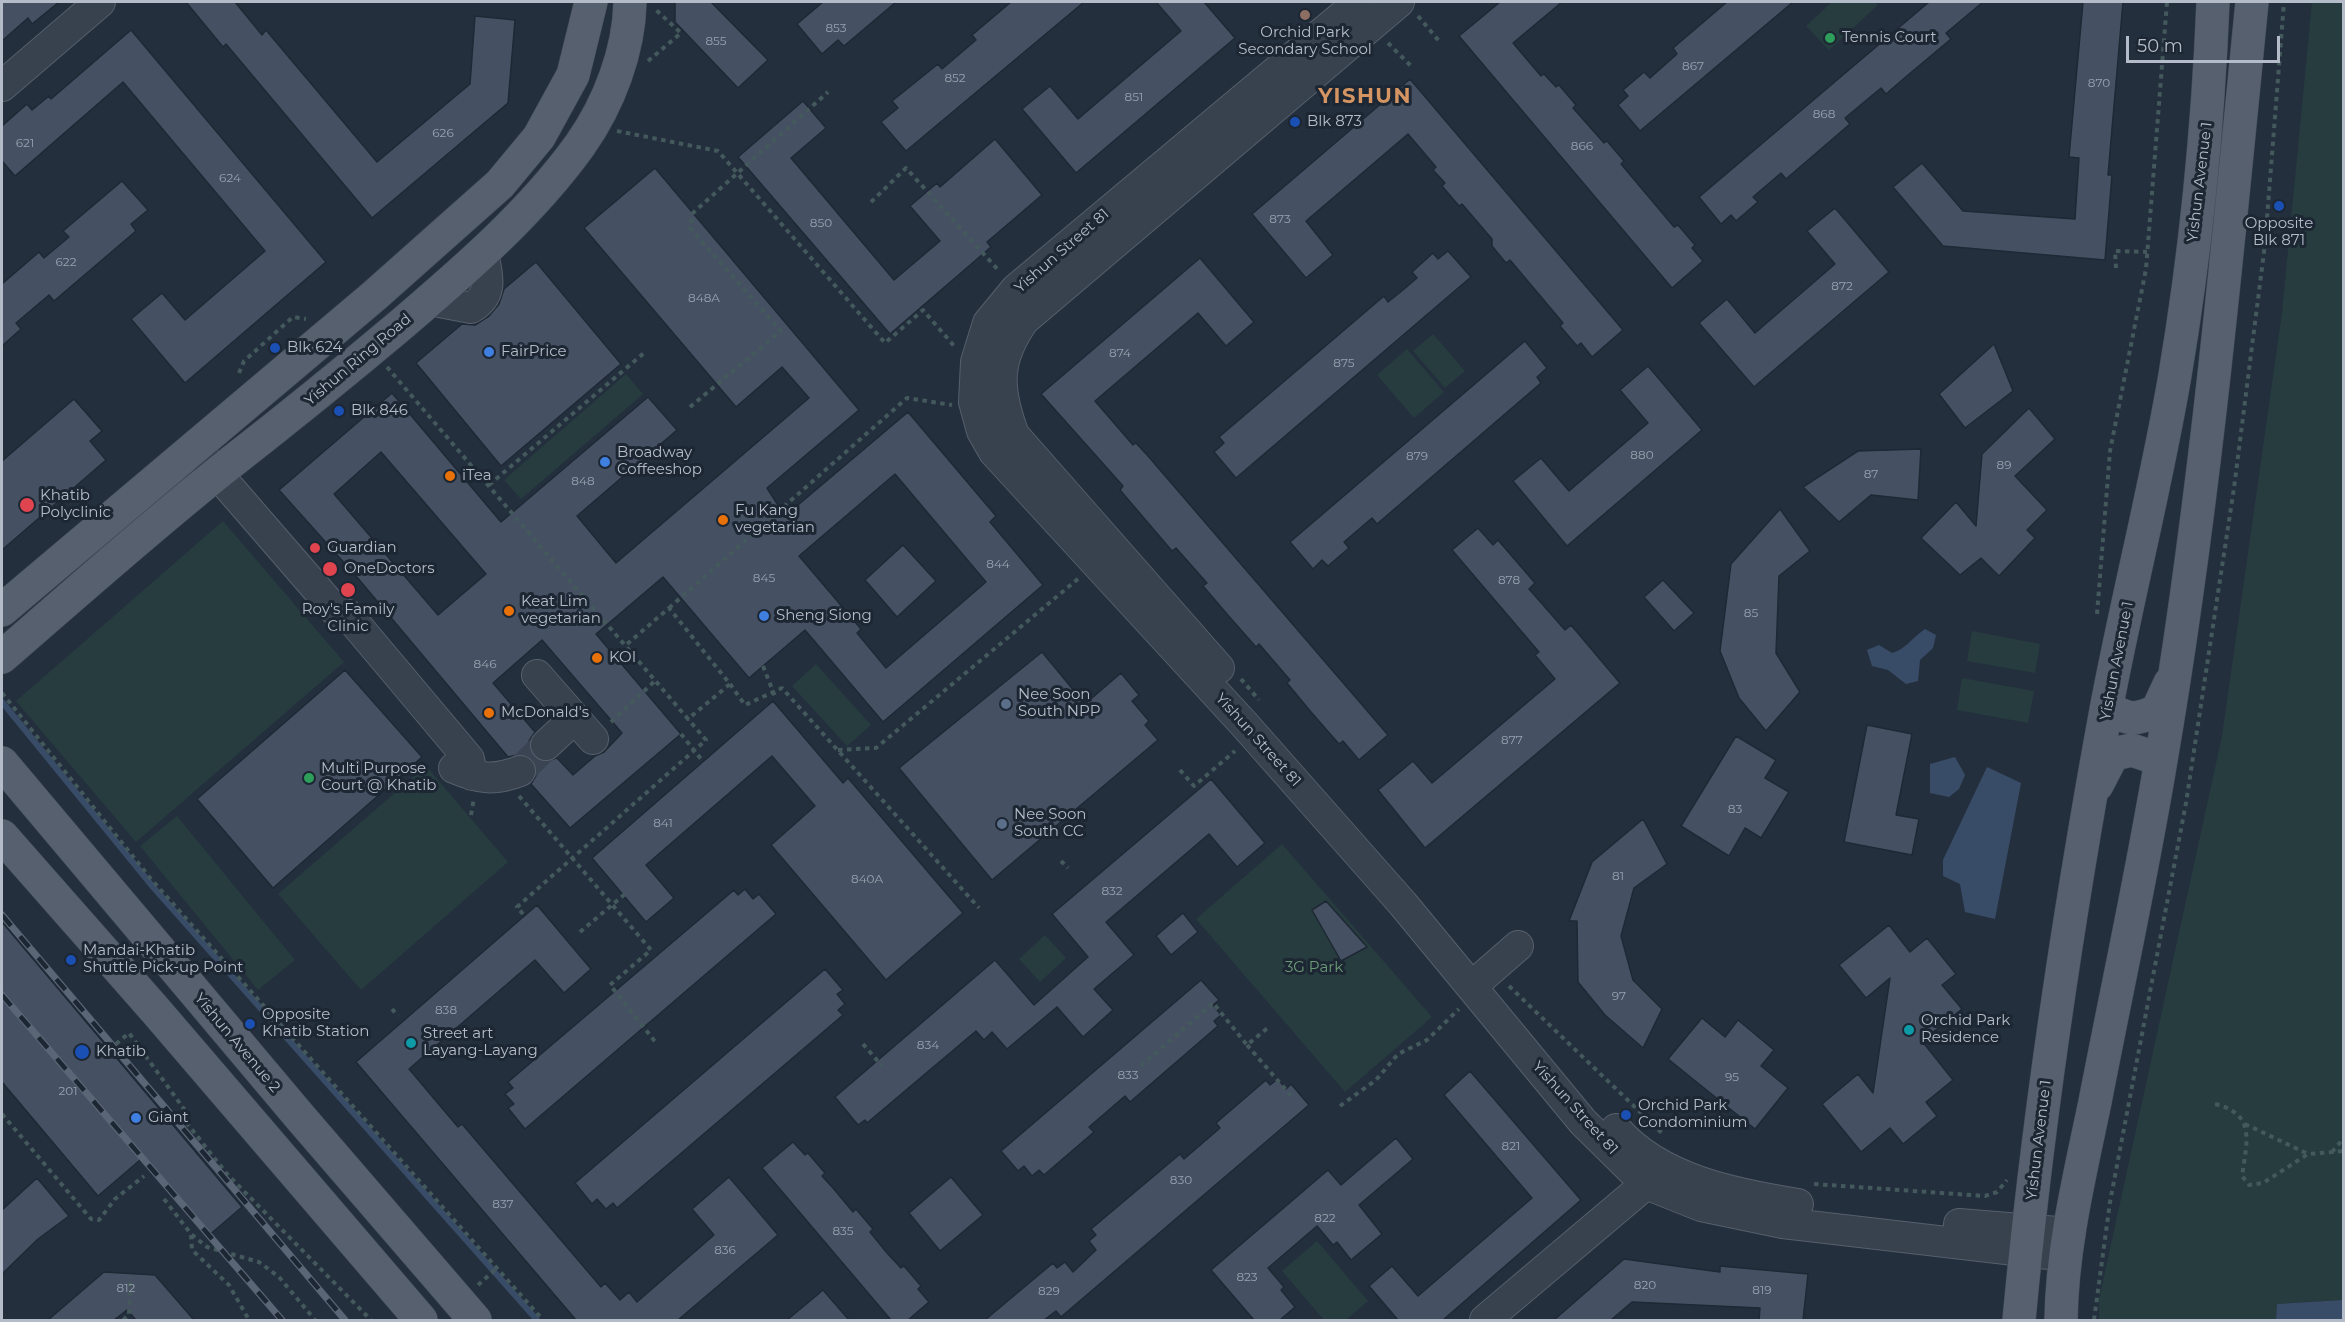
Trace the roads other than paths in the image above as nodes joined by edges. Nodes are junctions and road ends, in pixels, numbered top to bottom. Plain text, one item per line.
1 (100, 2) edge
2 (591, 2) edge
3 (1359, 2) edge
4 (2213, 2) edge
5 (2252, 2) edge
6 (642, 5) edge
7 (1393, 12) edge
8 (1295, 73) junction
9 (2, 86) edge
10 (195, 448) junction
11 (218, 474) junction
12 (2, 610) edge
13 (2, 657) edge
14 (537, 675) dead end
15 (2174, 676) junction
16 (2107, 708) junction
17 (546, 745) tunnel mouth
18 (2161, 760) junction
19 (2, 763) edge
20 (511, 774) tunnel mouth
21 (2092, 795) junction
22 (2, 836) edge
23 (1518, 946) dead end
24 (1473, 976) junction
25 (1657, 1162) junction
26 (2027, 1241) junction
27 (2068, 1245) junction
28 (421, 1320) edge
29 (476, 1320) edge
30 (1485, 1320) edge
31 (2019, 1320) edge
32 (2061, 1320) edge

1 - 9 street
2 - 10 main road
3 - 8 street, Yishun Street 81
4 - 16 main road, Yishun Avenue 1
5 - 15 main road
6 - 11 main road, Yishun Ring Road
7 - 8 street, Yishun Street 81
8 - 24 street, Yishun Street 81
10 - 11 street
10 - 12 main road
11 - 13 main road, Yishun Ring Road
11 - 20 street
14 - 17 street
15 - 16 main road
15 - 18 main road
16 - 21 main road, Yishun Avenue 1
18 - 21 main road
18 - 27 main road
19 - 29 main road, Yishun Avenue 2
21 - 26 main road, Yishun Avenue 1
22 - 28 main road
23 - 24 street
24 - 25 street, Yishun Street 81
25 - 26 street, Yishun Street 81
25 - 30 street
26 - 27 street, Yishun Street 81
26 - 31 main road, Yishun Avenue 1
27 - 32 main road

